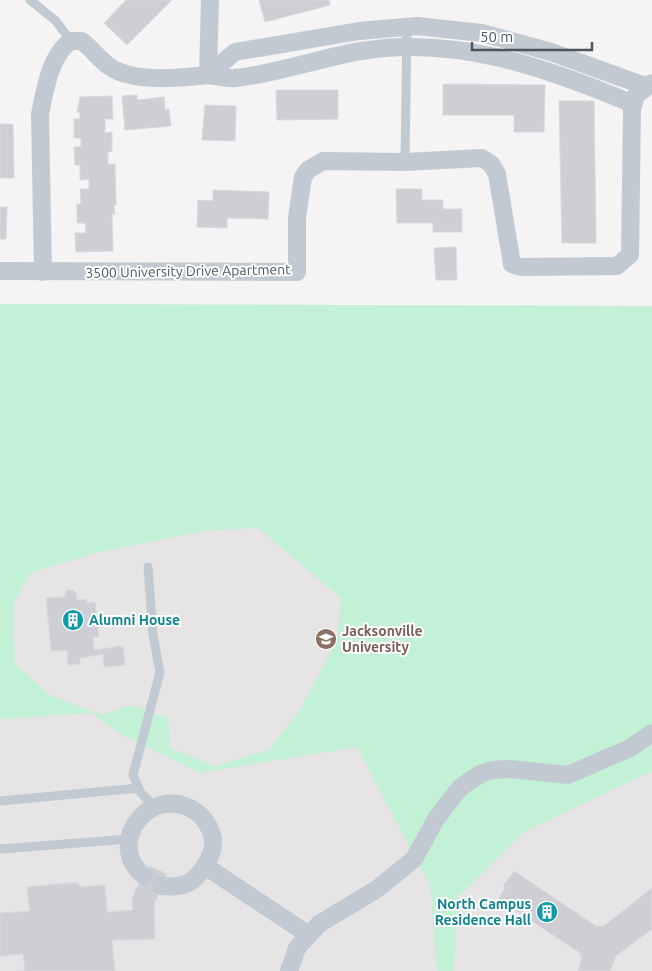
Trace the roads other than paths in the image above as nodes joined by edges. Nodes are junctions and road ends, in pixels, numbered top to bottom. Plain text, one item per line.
1 (30, 0) edge
2 (210, 0) edge
3 (407, 27) junction
4 (72, 41) junction
5 (407, 48) junction
6 (208, 75) junction
7 (649, 84) edge
8 (633, 104) junction
9 (405, 162) junction
10 (0, 271) edge
11 (44, 272) junction
12 (148, 567) dead end
13 (652, 733) edge
14 (139, 788) junction
15 (0, 801) edge
16 (154, 807) junction
17 (130, 839) junction
18 (0, 849) edge
19 (205, 866) junction
20 (144, 876) dead end
21 (162, 886) dead end
22 (309, 935) junction
23 (289, 971) edge

1 - 4 lane
2 - 6 street
3 - 5 lane
3 - 6 street
3 - 7 street
4 - 6 street
4 - 11 street
5 - 6 street
5 - 8 street
5 - 9 lane
7 - 8 street
8 - 9 street, 3500 University Drive Apartment
9 - 11 street, 3500 University Drive Apartment
10 - 11 street, 3500 University Drive Apartment
12 - 14 lane
13 - 22 street
14 - 15 lane
14 - 16 lane
16 - 17 street
16 - 19 street
17 - 18 lane
17 - 20 street
19 - 21 street
19 - 22 street
22 - 23 street

